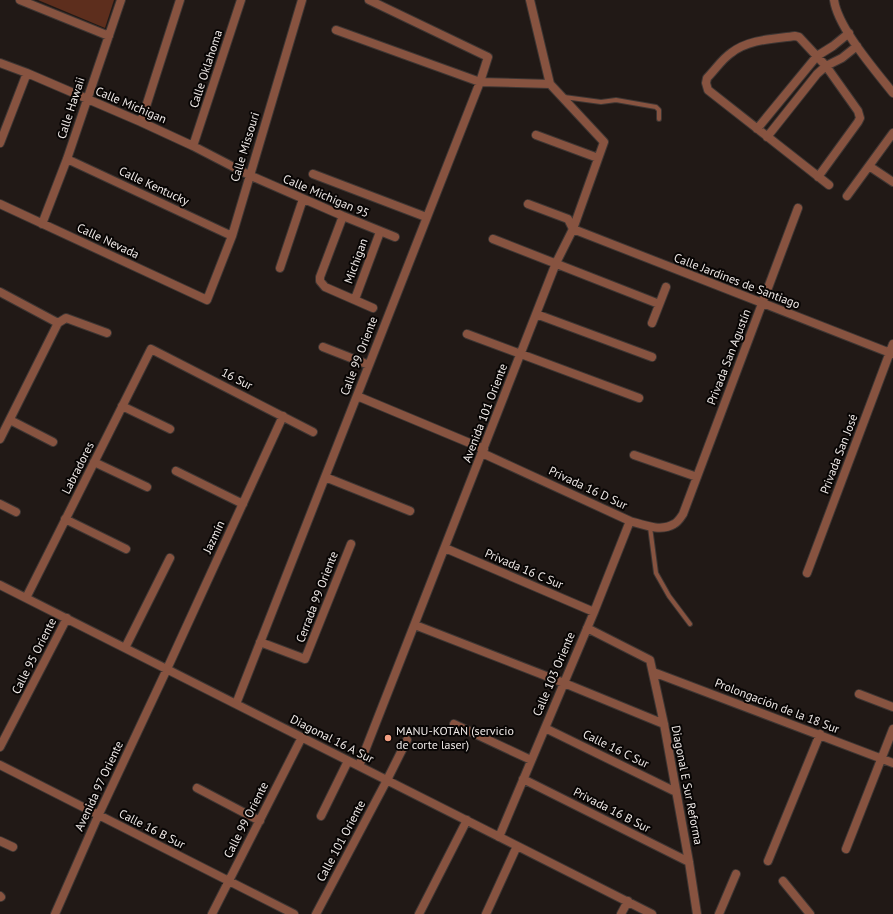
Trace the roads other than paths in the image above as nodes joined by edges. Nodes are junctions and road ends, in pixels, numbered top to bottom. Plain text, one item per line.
1 (20, 0) edge
2 (121, 0) edge
3 (180, 0) edge
4 (241, 0) edge
5 (302, 0) edge
6 (369, 0) edge
7 (530, 0) edge
8 (834, 0) edge
9 (336, 30) dead end
10 (849, 33) junction
11 (109, 36) junction
12 (857, 46) junction
13 (817, 56) junction
14 (0, 63) edge
15 (826, 66) junction
16 (27, 73) junction
17 (480, 82) junction
18 (550, 84) junction
19 (893, 93) edge
20 (561, 96) junction
21 (87, 99) junction
22 (659, 119) dead end
23 (142, 122) junction
24 (757, 129) junction
25 (893, 133) edge
26 (536, 135) dead end
27 (767, 137) junction
28 (0, 143) edge
29 (193, 146) junction
30 (598, 158) junction
31 (67, 159) junction
32 (869, 166) junction
33 (313, 174) dead end
34 (249, 175) junction
35 (818, 177) junction
36 (893, 182) edge
37 (829, 185) dead end
38 (847, 196) dead end
39 (303, 199) junction
40 (0, 204) edge
41 (528, 204) dead end
42 (798, 208) dead end
43 (342, 216) junction
44 (426, 217) junction
45 (42, 224) junction
46 (573, 229) junction
47 (380, 232) junction
48 (232, 236) junction
49 (395, 238) dead end
50 (494, 239) dead end
51 (556, 263) junction
52 (280, 268) dead end
53 (666, 287) dead end
54 (0, 292) edge
55 (355, 299) junction
56 (207, 300) joint
57 (659, 304) junction
58 (762, 304) junction
59 (373, 308) dead end
60 (536, 314) junction
61 (58, 322) junction
62 (652, 323) dead end
63 (107, 334) dead end
64 (467, 334) dead end
65 (893, 344) edge
66 (323, 347) dead end
67 (150, 349) joint
68 (521, 354) junction
69 (891, 354) edge
70 (652, 357) dead end
71 (369, 364) junction
72 (357, 396) junction
73 (639, 398) dead end
74 (122, 406) junction
75 (283, 416) junction
76 (10, 420) junction
77 (2, 429) edge
78 (170, 429) dead end
79 (313, 432) dead end
80 (0, 439) edge
81 (53, 442) dead end
82 (483, 451) junction
83 (634, 455) dead end
84 (94, 462) junction
85 (176, 471) dead end
86 (325, 477) junction
87 (697, 477) junction
88 (147, 487) dead end
89 (0, 504) edge
90 (242, 504) junction
91 (410, 511) dead end
92 (16, 512) dead end
93 (684, 514) joint
94 (65, 519) junction
95 (630, 521) junction
96 (650, 527) junction
97 (351, 544) dead end
98 (445, 548) junction
99 (126, 549) dead end
100 (170, 558) dead end
101 (807, 573) dead end
102 (0, 585) edge
103 (26, 598) junction
104 (594, 612) junction
105 (66, 618) junction
106 (690, 624) dead end
107 (415, 625) junction
108 (587, 628) junction
109 (260, 642) junction
110 (125, 648) junction
111 (167, 669) junction
112 (653, 672) junction
113 (564, 683) junction
114 (860, 694) dead end
115 (236, 704) junction
116 (893, 707) edge
117 (454, 724) dead end
118 (664, 724) junction
119 (545, 728) junction
120 (893, 729) edge
121 (820, 734) junction
122 (302, 737) junction
123 (407, 740) dead end
124 (0, 747) edge
125 (882, 758) junction
126 (531, 760) junction
127 (348, 761) junction
128 (893, 763) edge
129 (0, 765) edge
130 (359, 766) junction
131 (523, 779) junction
132 (387, 780) junction
133 (197, 788) dead end
134 (676, 792) junction
135 (98, 816) junction
136 (321, 816) dead end
137 (467, 820) junction
138 (260, 821) junction
139 (499, 837) junction
140 (0, 841) edge
141 (517, 846) junction
142 (13, 847) dead end
143 (846, 850) dead end
144 (768, 861) dead end
145 (690, 862) junction
146 (736, 874) dead end
147 (229, 881) junction
148 (783, 881) dead end
149 (628, 902) junction
150 (55, 914) edge
151 (212, 914) edge
152 (294, 914) edge
153 (316, 914) edge
154 (419, 914) edge
155 (486, 914) edge
156 (621, 914) edge
157 (652, 914) edge
158 (697, 914) edge
159 (719, 914) edge
160 (810, 914) edge

1 - 11 street
2 - 11 street, Calle Hawaii
3 - 23 street
4 - 29 street, Calle Oklahoma
5 - 34 street, Calle Missouri
6 - 17 street, Calle 99 Oriente
7 - 18 street
8 - 10 street
9 - 17 street
10 - 12 street
10 - 13 street
11 - 21 street, Calle Hawaii
12 - 15 street
12 - 19 street
13 - 15 street
13 - 24 street
13 - 24 street
14 - 16 street, Calle Míchigan
15 - 27 street
15 - 35 street
16 - 21 street, Calle Míchigan
16 - 28 street
17 - 18 street
17 - 44 street, Calle 99 Oriente
18 - 20 street, Avenida 101 Oriente
20 - 22 lane
20 - 30 street, Avenida 101 Oriente
21 - 23 street, Calle Míchigan
21 - 31 street, Calle Hawaii
23 - 29 street, Calle Míchigan
24 - 27 street
25 - 32 street
26 - 30 street
27 - 35 street
29 - 34 street, Calle Míchigan
30 - 46 street, Avenida 101 Oriente
31 - 45 street, Calle Hawaii
31 - 48 street, Calle Kentucky
32 - 36 street
32 - 38 street
33 - 44 street
34 - 39 street, Calle Michigan 95
34 - 48 street, Calle Missouri
35 - 37 street
39 - 43 street, Calle Michigan 95
39 - 52 street
40 - 45 street, Calle Nevada
41 - 46 street
42 - 58 street, Privada San Agustín
43 - 47 street, Calle Michigan 95
43 - 55 street
44 - 71 street, Calle 99 Oriente
45 - 56 street, Calle Nevada
46 - 51 street, Avenida 101 Oriente
46 - 58 street, Calle Jardines de Santiago
47 - 49 street, Calle Michigan 95
47 - 55 street, Michigan
48 - 56 street, Calle Missouri
50 - 51 street
51 - 57 street
51 - 60 street, Avenida 101 Oriente
53 - 57 street
54 - 61 street
55 - 59 street
57 - 62 street
58 - 69 street, Calle Jardines de Santiago
58 - 87 street, Privada San Agustín
60 - 68 street, Avenida 101 Oriente
60 - 70 street
61 - 63 street
61 - 76 street
64 - 68 street
65 - 69 street, Privada San José
66 - 71 street
67 - 74 street, Labradores
67 - 75 street, 16 Sur
68 - 73 street
68 - 82 street, Avenida 101 Oriente
69 - 101 street, Privada San José
71 - 72 street, Calle 99 Oriente
72 - 82 street, Privada 16 D Sur
72 - 86 street, Calle 99 Oriente
74 - 78 street
74 - 84 street, Labradores
75 - 79 street, 16 Sur
75 - 90 street, Jazmín
76 - 77 street
76 - 81 street
77 - 80 street
82 - 95 street, Privada 16 D Sur
82 - 98 street, Avenida 101 Oriente
83 - 87 street
84 - 88 street
84 - 94 street, Labradores
85 - 90 street
86 - 91 street
86 - 109 street, Calle 99 Oriente
87 - 93 street, Privada San Agustín
89 - 92 street
90 - 111 street, Jazmín
93 - 96 street, Privada 16 D Sur
94 - 99 street
94 - 103 street, Labradores
95 - 96 street, Privada 16 D Sur
95 - 104 street, Calle 103 Oriente
96 - 106 lane
97 - 109 street, Cerrada 99 Oriente
98 - 104 street, Privada 16 C Sur
98 - 107 street, Avenida 101 Oriente
100 - 110 street
102 - 103 street, Diagonal 16 A Sur
103 - 105 street, Diagonal 16 A Sur
104 - 108 street, Calle 103 Oriente
105 - 110 street, Diagonal 16 A Sur
105 - 124 street, Calle 95 Oriente
107 - 113 street
107 - 130 street, Avenida 101 Oriente
108 - 112 street, Diagonal E Sur Reforma
108 - 113 street, Calle 103 Oriente
109 - 115 street, Calle 99 Oriente
110 - 111 street, Diagonal 16 A Sur
111 - 115 street, Diagonal 16 A Sur
111 - 135 street, Avenida 97 Oriente
112 - 118 street, Diagonal E Sur Reforma
112 - 121 street, Prolongación de la 18 Sur
113 - 118 street
113 - 119 street, Calle 103 Oriente
114 - 116 street
115 - 122 street, Diagonal 16 A Sur
117 - 126 street
118 - 134 street, Diagonal E Sur Reforma
119 - 126 street, Calle 103 Oriente
119 - 134 street, Calle 16 C Sur
120 - 125 street
121 - 125 street, Prolongación de la 18 Sur
121 - 144 street
122 - 127 street, Diagonal 16 A Sur
122 - 138 street, Calle 99 Oriente
123 - 132 street, Calle 101 Oriente
125 - 128 street, Prolongación de la 18 Sur
125 - 143 street
126 - 131 street, Calle 103 Oriente
127 - 130 street, Diagonal 16 A Sur
127 - 136 street
129 - 135 street, Calle 16 B Sur
130 - 132 street, Diagonal 16 A Sur
131 - 139 street, Calle 103 Oriente
131 - 145 street, Privada 16 B Sur
132 - 137 street, Diagonal 16 A Sur
132 - 153 street, Calle 101 Oriente
133 - 138 street
134 - 145 street, Diagonal E Sur Reforma
135 - 147 street, Calle 16 B Sur
135 - 150 street, Avenida 97 Oriente
137 - 139 street, Diagonal 16 A Sur
137 - 154 street
138 - 147 street, Calle 99 Oriente
139 - 141 street, Diagonal 16 A Sur
140 - 142 street
141 - 149 street, Diagonal 16 A Sur
141 - 155 street
145 - 158 street, Diagonal E Sur Reforma
146 - 159 street
147 - 151 street, Calle 99 Oriente
147 - 152 street, Calle 16 B Sur
148 - 160 street
149 - 156 street
149 - 157 street, Diagonal 16 A Sur

